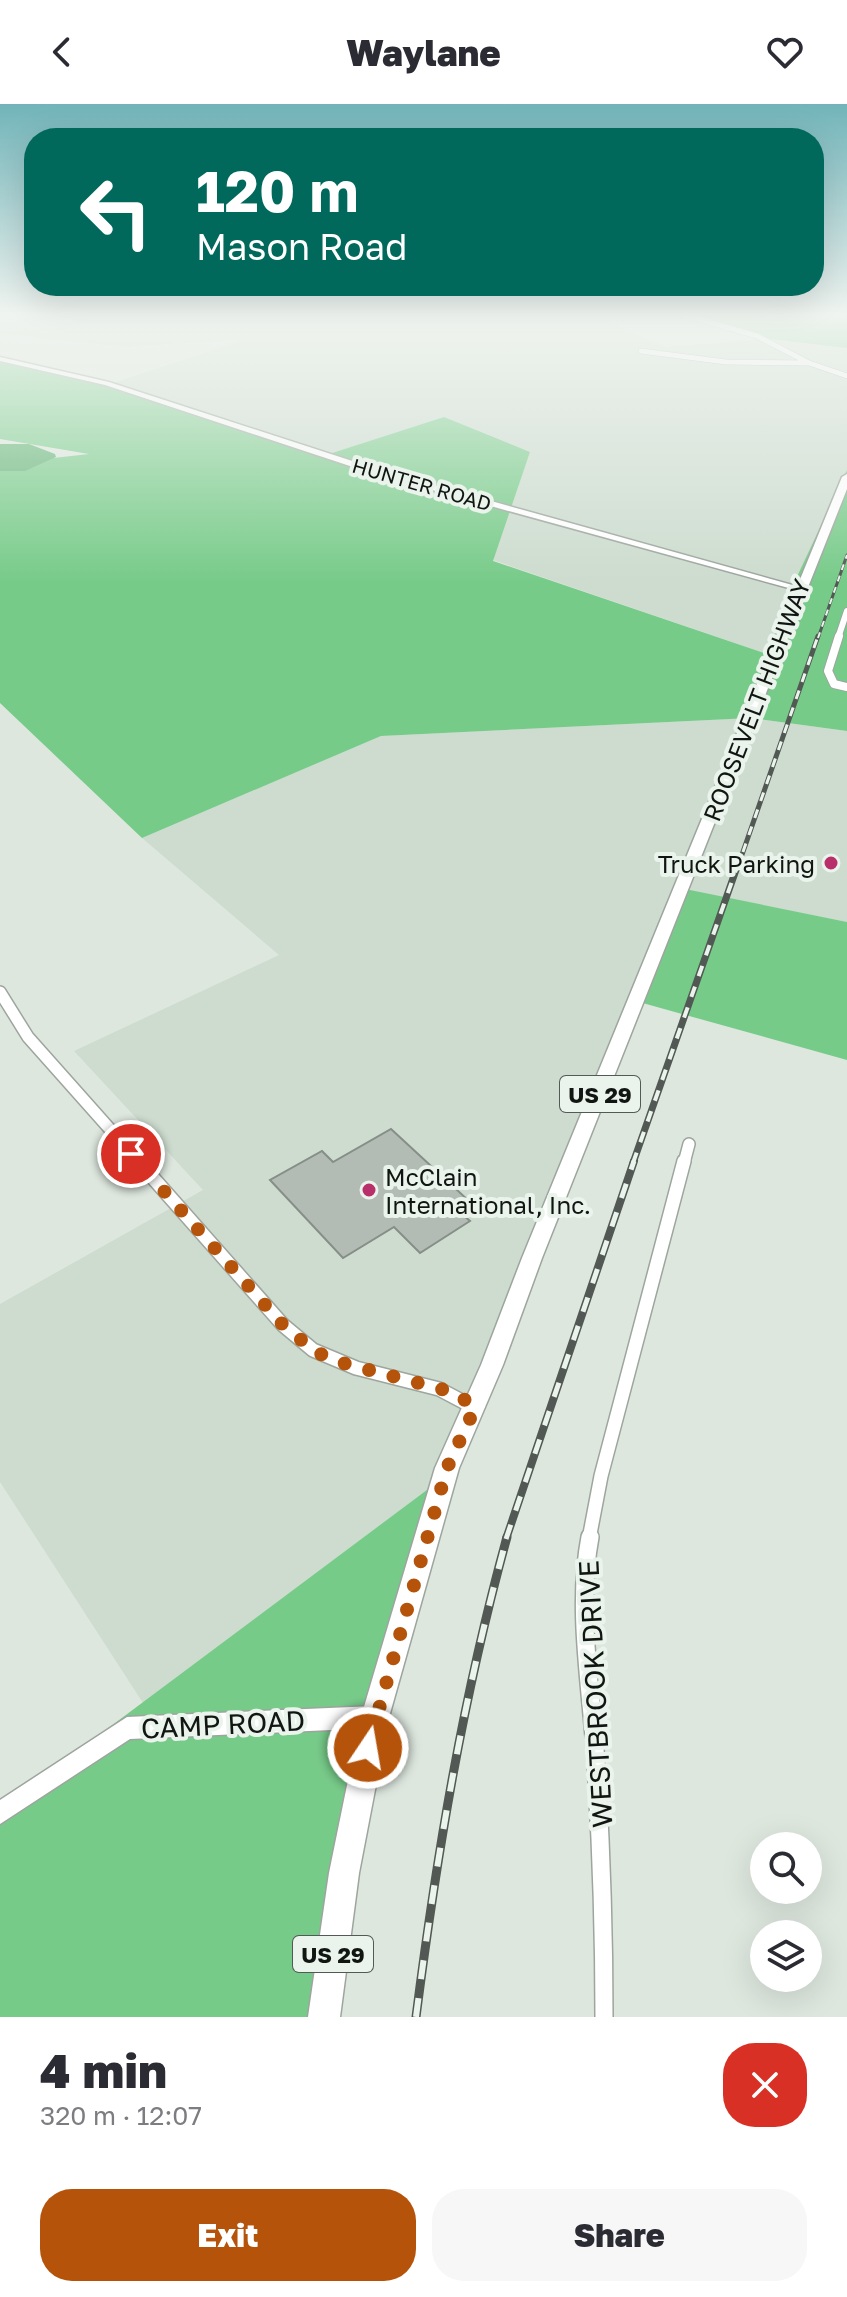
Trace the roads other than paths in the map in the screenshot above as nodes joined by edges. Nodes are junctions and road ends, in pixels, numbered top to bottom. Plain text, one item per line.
1 (169, 403) edge
2 (847, 477) edge
3 (799, 588) junction
4 (847, 611) edge
5 (847, 687) edge
6 (0, 992) edge
7 (689, 1144) dead end
8 (475, 1408) junction
9 (375, 1717) junction
10 (0, 1813) edge
11 (324, 2017) edge
12 (604, 2017) edge

1 - 3 street, HUNTER ROAD
2 - 3 main road, ROOSEVELT HIGHWAY / US 29
3 - 8 main road, ROOSEVELT HIGHWAY / US 29
4 - 5 street
6 - 8 street
7 - 12 street, WESTBROOK DRIVE
8 - 9 main road, ROOSEVELT HIGHWAY / US 29
9 - 10 street, CAMP ROAD
9 - 11 main road, ROOSEVELT HIGHWAY / US 29

